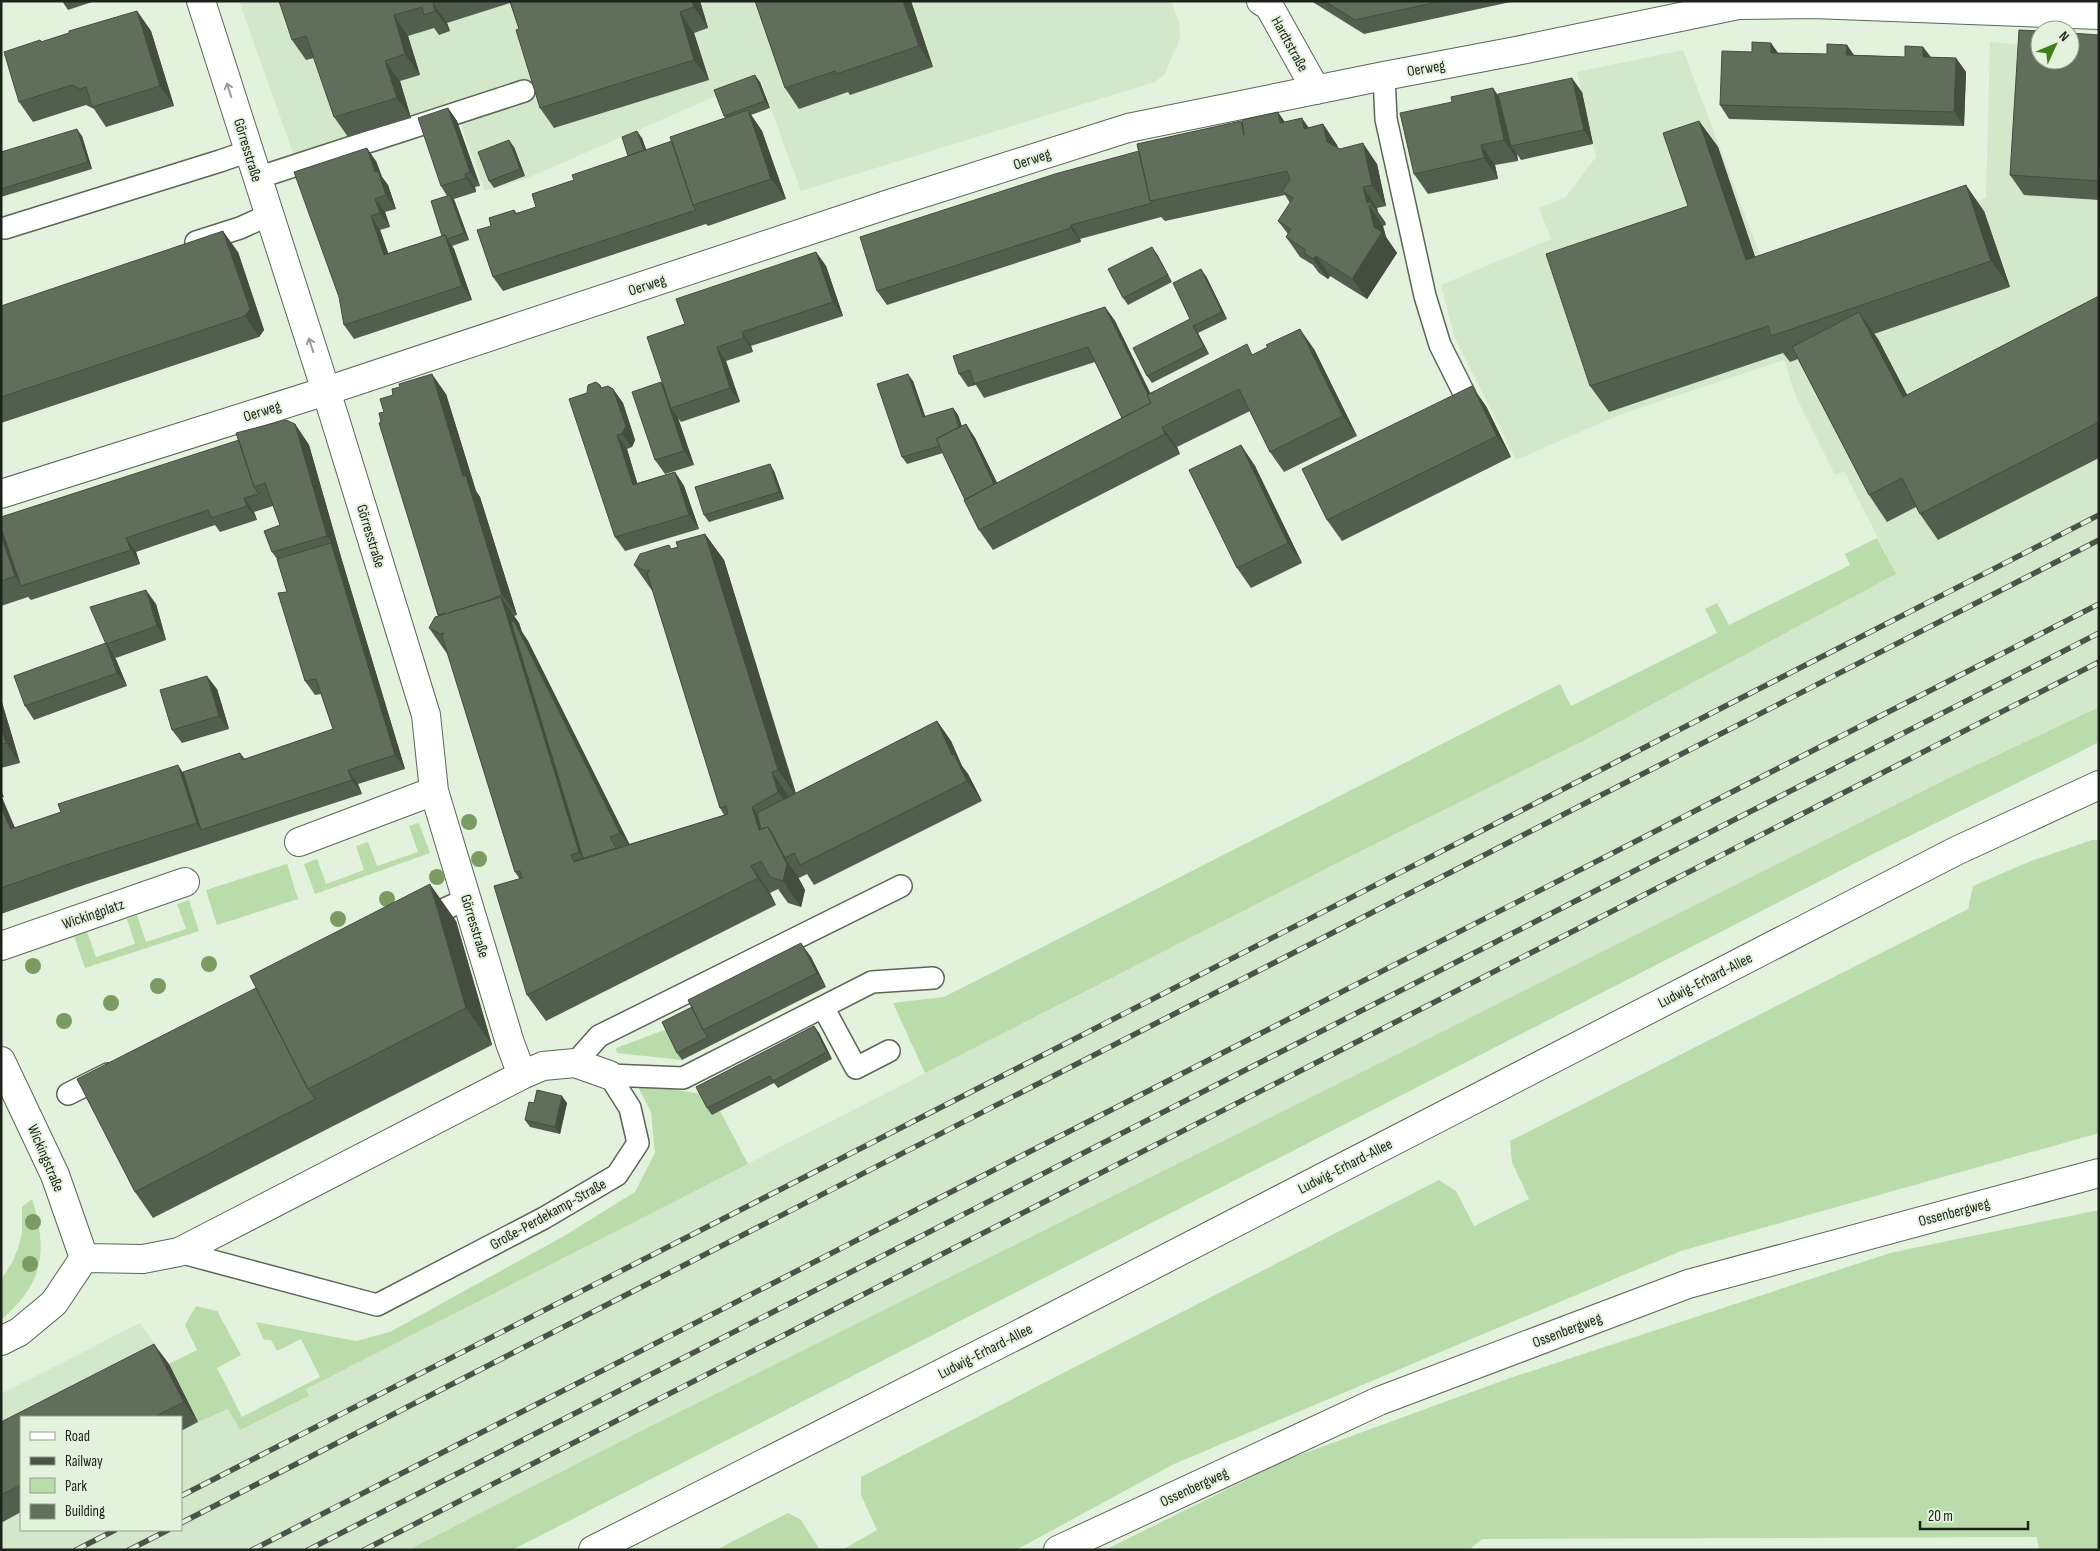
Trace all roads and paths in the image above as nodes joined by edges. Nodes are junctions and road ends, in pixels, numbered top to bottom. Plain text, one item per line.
1 (201, 1) edge
2 (1261, 1) edge
3 (1738, 3) edge
4 (2099, 15) edge
5 (1384, 76) junction
6 (1316, 90) junction
7 (524, 91) dead end
8 (249, 151) junction
9 (257, 178) junction
10 (269, 215) junction
11 (5, 228) dead end
12 (176, 249) edge
13 (326, 391) junction
14 (1465, 394) edge
15 (1, 494) edge
16 (2099, 785) edge
17 (434, 791) junction
18 (299, 842) dead end
19 (185, 882) dead end
20 (901, 886) dead end
21 (467, 899) junction
22 (402, 929) edge
23 (1, 946) edge
24 (933, 978) dead end
25 (823, 1006) junction
26 (888, 1051) dead end
27 (1, 1060) edge
28 (129, 1063) edge
29 (575, 1064) junction
30 (522, 1075) junction
31 (609, 1075) junction
32 (68, 1094) dead end
33 (2099, 1173) edge
34 (180, 1252) junction
35 (84, 1258) junction
36 (1, 1341) edge
37 (594, 1550) edge
38 (1058, 1550) edge

8 -> 1 main road, Görresstraße
2 - 6 main road, Hardtstraße
3 - 4 main road, Oerweg
3 - 5 main road, Oerweg
5 - 6 main road, Oerweg
5 - 14 lane
6 - 13 main road, Oerweg
7 - 9 lane
8 - 9 main road, Görresstraße
8 - 11 lane
9 - 10 main road, Görresstraße
10 - 12 lane
13 -> 10 main road, Görresstraße
13 - 15 main road, Oerweg
13 - 17 main road, Görresstraße
16 - 37 main road, Ludwig-Erhard-Allee
17 - 18 main road
17 - 21 main road, Görresstraße
19 - 23 main road, Wickingplatz
20 - 29 lane
21 - 22 lane
21 - 30 main road, Görresstraße
24 - 25 lane
25 - 26 lane
25 - 31 lane
27 - 35 main road, Wickingstraße
28 - 32 lane
29 - 30 main road, Große-Perdekamp-Straße
29 - 31 main road, Große-Perdekamp-Straße
30 - 34 main road, Große-Perdekamp-Straße
31 - 34 lane, Große-Perdekamp-Straße
33 - 38 main road, Ossenbergweg
34 - 35 main road, Große-Perdekamp-Straße
35 - 36 main road

